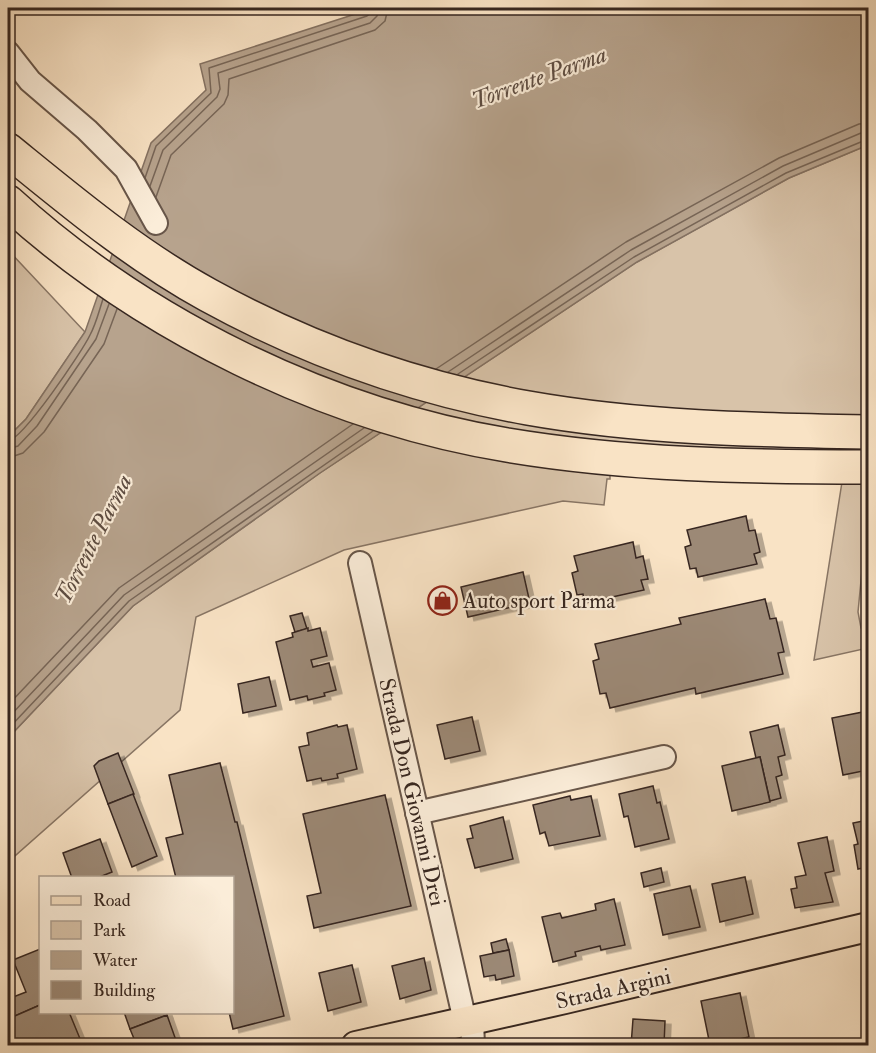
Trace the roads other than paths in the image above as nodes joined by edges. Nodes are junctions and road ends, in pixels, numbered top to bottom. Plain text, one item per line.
1 (8, 53) edge
2 (8, 135) edge
3 (8, 150) edge
4 (8, 202) edge
5 (76, 206) junction
6 (8, 218) edge
7 (156, 223) dead end
8 (39, 231) junction
9 (868, 432) edge
10 (868, 467) edge
11 (360, 563) dead end
12 (664, 757) dead end
13 (417, 813) junction
14 (868, 927) edge
15 (470, 1029) edge
16 (356, 1046) edge

1 - 7 street
2 - 5 highway
3 - 5 highway
4 - 8 highway
5 - 9 highway
6 - 8 highway
8 - 10 highway
11 - 13 street, Strada Don Giovanni Drei
12 - 13 street
13 - 15 street, Strada Don Giovanni Drei
14 - 15 main road, Strada Argini
15 - 16 main road, Strada Argini

